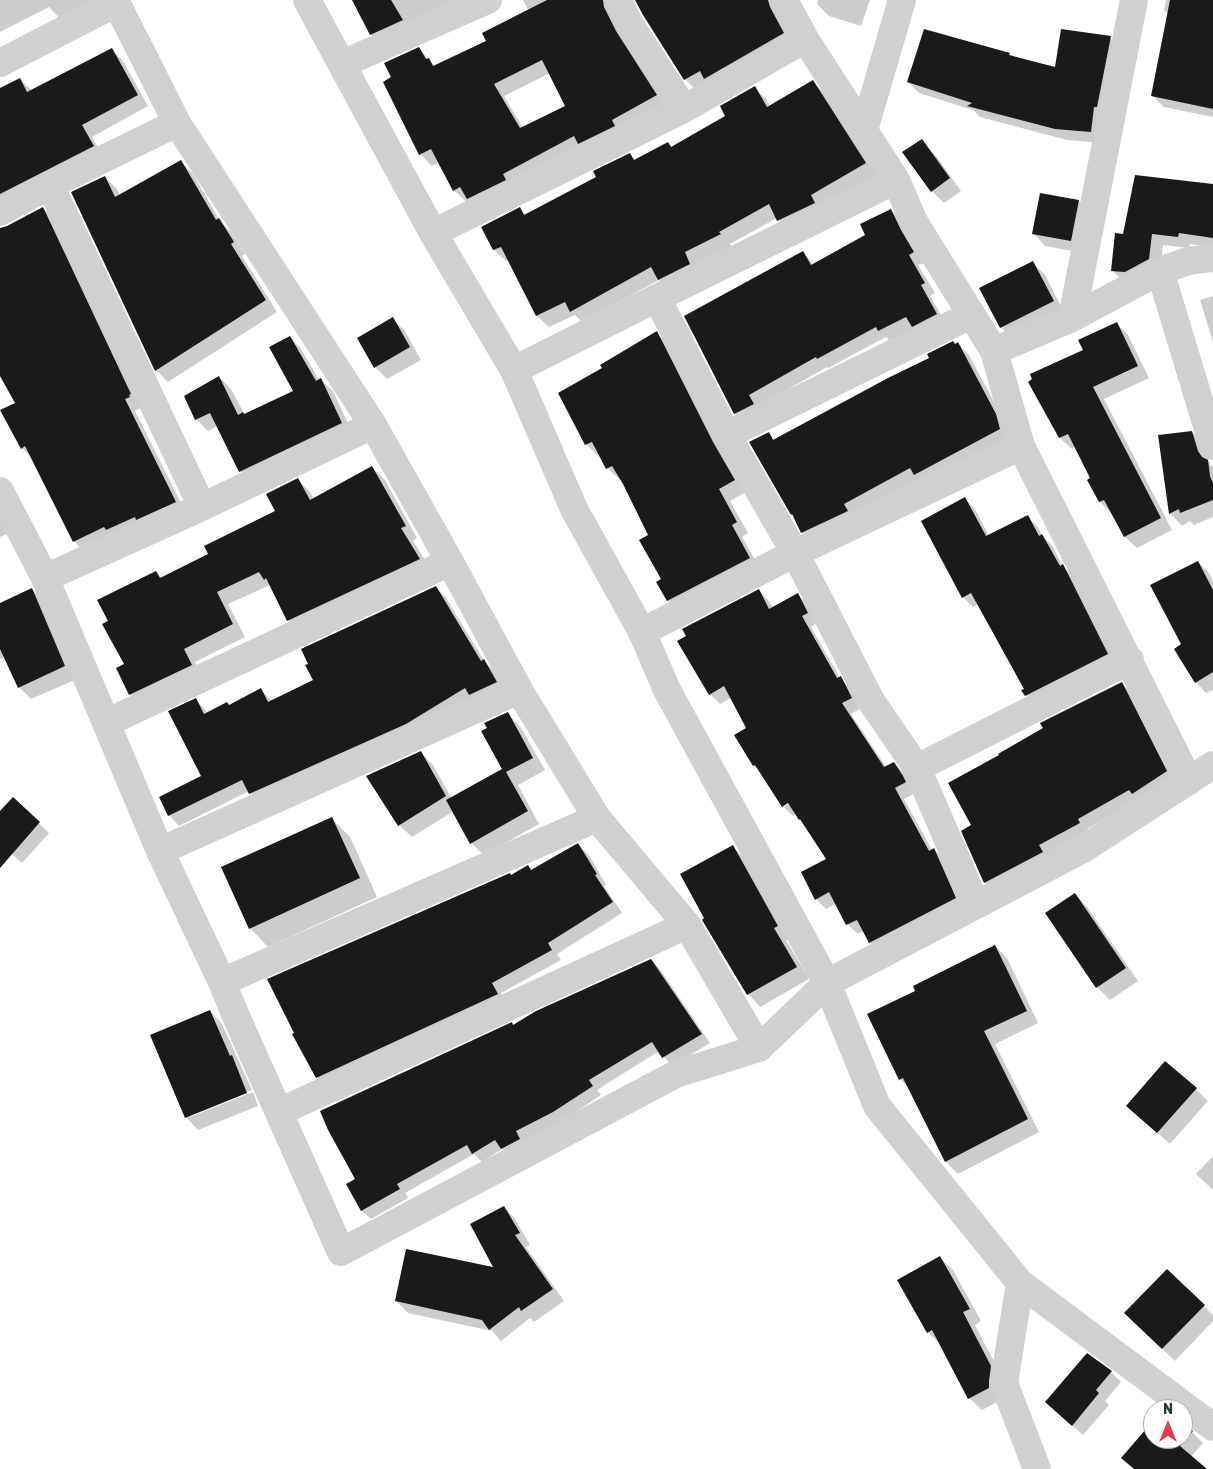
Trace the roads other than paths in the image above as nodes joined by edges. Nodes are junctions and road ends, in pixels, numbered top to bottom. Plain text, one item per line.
1 (307, 0) edge
2 (488, 0) edge
3 (618, 0) edge
4 (784, 0) edge
5 (902, 0) edge
6 (1134, 0) edge
7 (115, 1) edge
8 (805, 39) junction
9 (0, 63) edge
10 (342, 64) junction
11 (684, 109) junction
12 (177, 123) junction
13 (864, 130) junction
14 (896, 180) junction
15 (50, 185) junction
16 (0, 212) edge
17 (433, 233) junction
18 (1213, 258) edge
19 (1160, 272) junction
20 (657, 298) junction
21 (971, 315) junction
22 (1072, 318) junction
23 (994, 351) junction
24 (514, 370) junction
25 (374, 425) junction
26 (727, 435) junction
27 (1021, 446) junction
28 (1213, 446) edge
29 (0, 491) edge
30 (202, 507) junction
31 (795, 553) junction
32 (450, 562) junction
33 (45, 578) junction
34 (642, 632) junction
35 (1130, 660) junction
36 (519, 690) junction
37 (106, 723) junction
38 (1213, 765) edge
39 (917, 768) junction
40 (1189, 781) junction
41 (597, 818) junction
42 (160, 851) junction
43 (976, 905) junction
44 (687, 926) junction
45 (222, 982) junction
46 (827, 983) junction
47 (759, 1048) junction
48 (278, 1112) junction
49 (1020, 1283) junction
50 (1213, 1427) edge
51 (1037, 1469) edge

1 - 10 street
2 - 10 street
3 - 11 street
4 - 8 street
5 - 13 street
6 - 22 street
7 - 9 street
7 - 12 street
8 - 11 street
8 - 13 street
10 - 17 street
11 - 17 street
12 - 15 street
12 - 25 street
13 - 14 street
14 - 20 street
14 - 21 street
15 - 16 street
15 - 30 street
17 - 24 street
18 - 19 street
19 - 22 street
19 - 28 street
20 - 24 street
20 - 26 street
21 - 23 street
21 - 26 street
22 - 23 street
23 - 27 street
24 - 34 street
25 - 30 street
25 - 32 street
26 - 31 street
27 - 31 street
27 - 35 street
29 - 33 street
30 - 33 street
31 - 34 street
31 - 39 street
32 - 36 street
32 - 37 street
33 - 37 street
34 - 46 street
35 - 39 street
35 - 40 street
36 - 41 street
36 - 42 street
37 - 42 street
38 - 40 street
39 - 43 street
40 - 43 street
41 - 44 street
41 - 45 street
42 - 45 street
43 - 46 street
44 - 47 street
44 - 48 street
45 - 48 street
46 - 47 street
46 - 49 street
47 - 48 street
49 - 50 street
49 - 51 street

